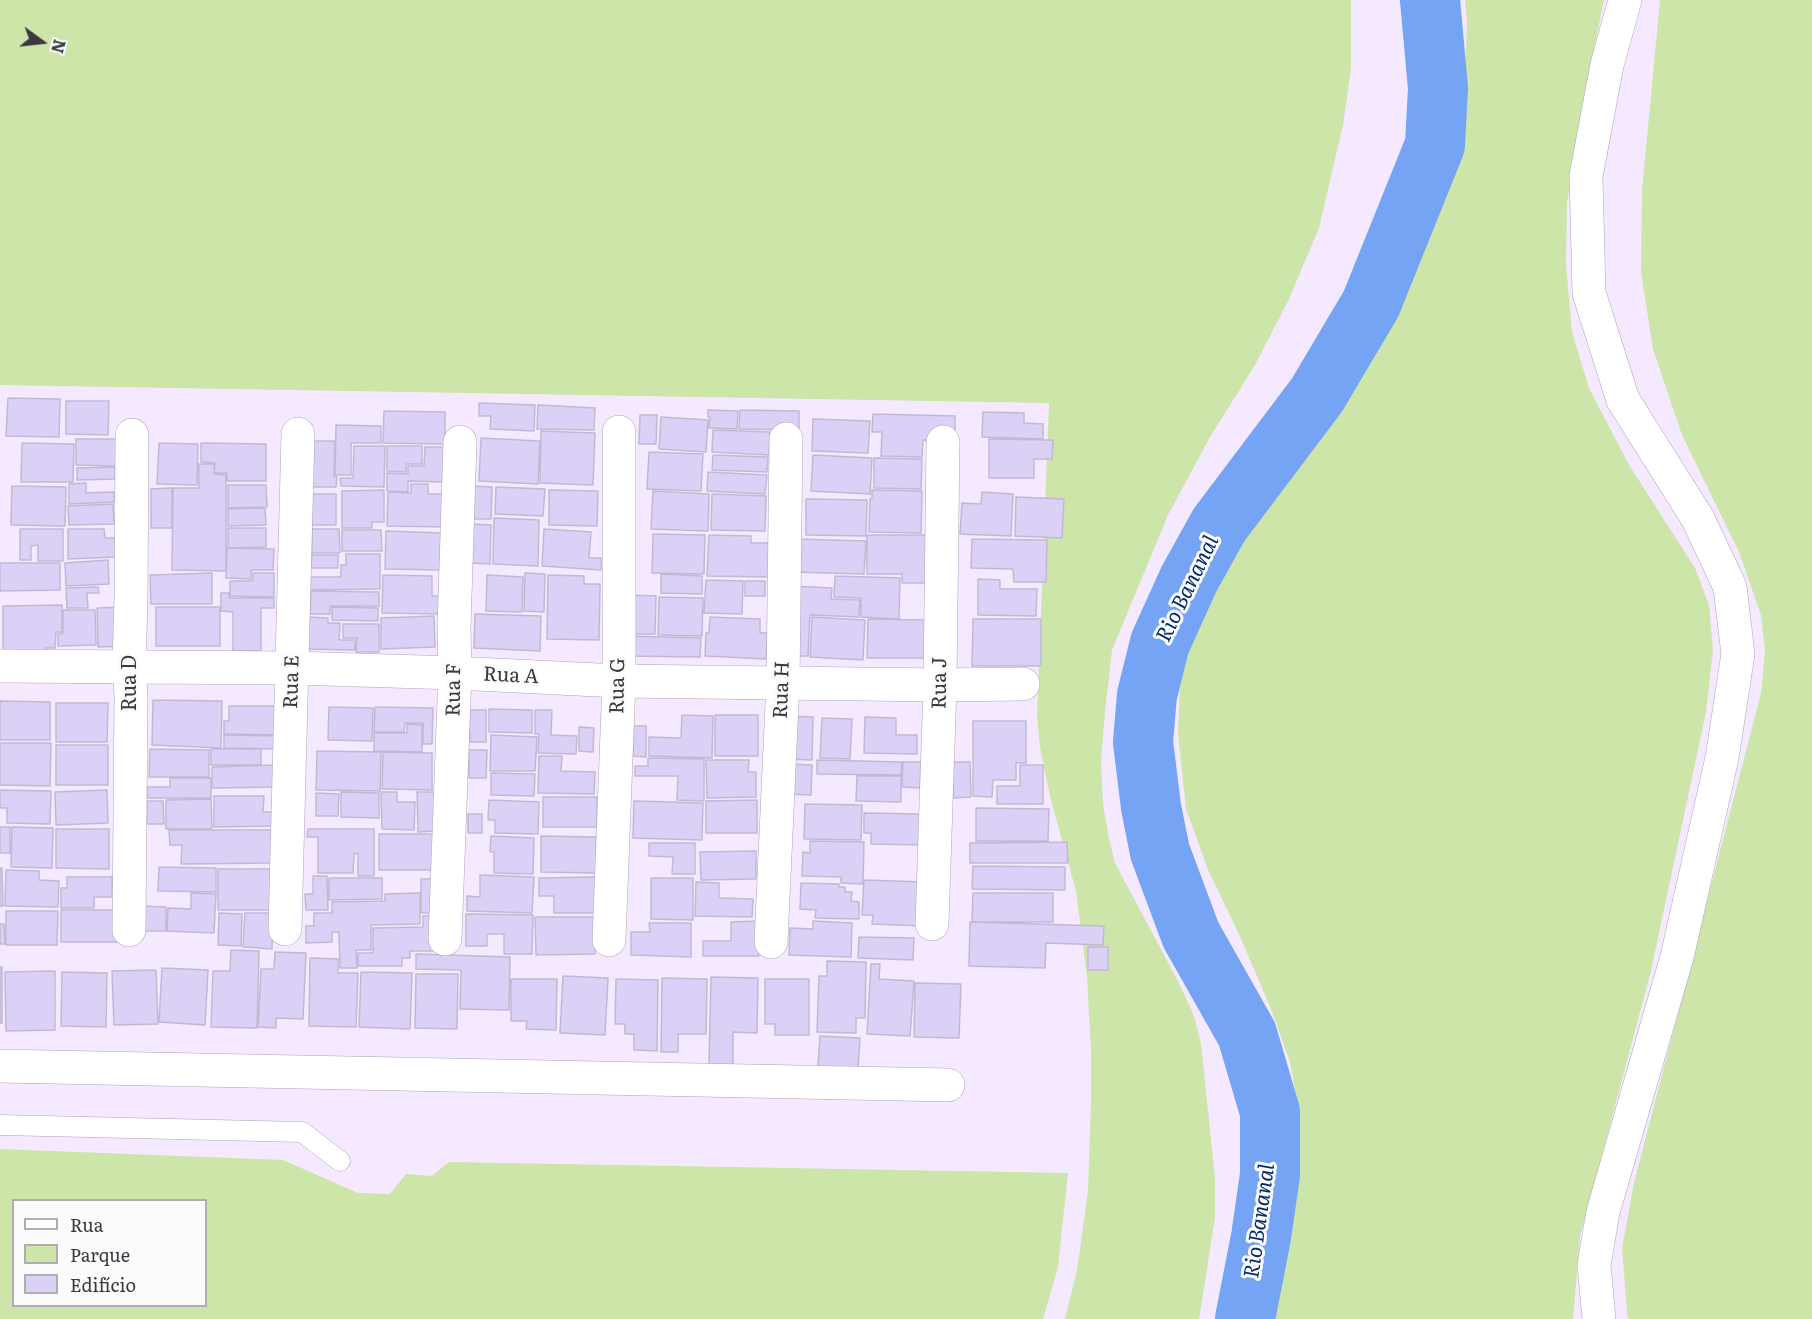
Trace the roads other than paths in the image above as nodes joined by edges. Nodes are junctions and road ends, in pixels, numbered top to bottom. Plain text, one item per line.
1 (1624, 0) edge
2 (619, 432) dead end
3 (298, 434) dead end
4 (132, 435) dead end
5 (786, 439) dead end
6 (460, 442) dead end
7 (943, 442) dead end
8 (0, 666) edge
9 (129, 667) junction
10 (293, 668) junction
11 (455, 673) junction
12 (618, 681) junction
13 (783, 682) junction
14 (1023, 684) dead end
15 (940, 685) junction
16 (932, 924) dead end
17 (285, 929) dead end
18 (129, 930) dead end
19 (445, 939) dead end
20 (609, 940) dead end
21 (771, 942) dead end
22 (0, 1066) edge
23 (948, 1085) dead end
24 (0, 1125) edge
25 (340, 1161) dead end
26 (1599, 1319) edge

1 - 26 street
2 - 12 street, Rua G
3 - 10 street, Rua E
4 - 9 street, Rua D
5 - 13 street, Rua H
6 - 11 street, Rua F
7 - 15 street, Rua J
8 - 9 street, Rua A
9 - 10 street, Rua A
9 - 18 street, Rua D
10 - 11 street, Rua A
10 - 17 street, Rua E
11 - 12 street, Rua A
11 - 19 street, Rua F
12 - 13 street, Rua A
12 - 20 street, Rua G
13 - 15 street, Rua A
13 - 21 street, Rua H
14 - 15 street, Rua A
15 - 16 street, Rua J
22 - 23 street
24 - 25 lane

